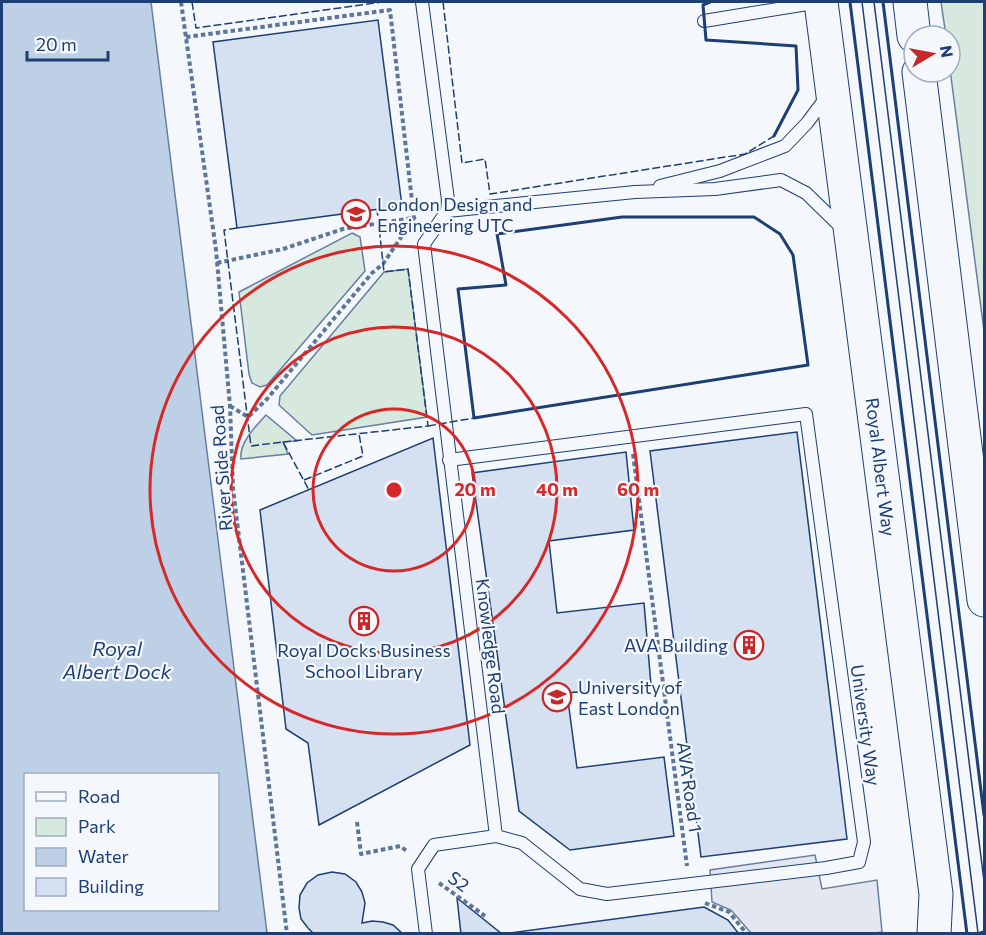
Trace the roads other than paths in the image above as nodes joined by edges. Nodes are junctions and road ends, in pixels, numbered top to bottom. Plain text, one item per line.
1 (422, 2) edge
2 (821, 2) edge
3 (910, 2) edge
4 (704, 21) dead end
5 (913, 24) edge
6 (920, 84) edge
7 (832, 90) junction
8 (635, 192) junction
9 (447, 211) junction
10 (851, 237) junction
11 (449, 460) junction
12 (984, 600) edge
13 (496, 836) junction
14 (426, 933) edge
15 (934, 933) edge

1 - 9 lane
2 - 4 lane
2 - 7 main road, Royal Albert Way
3 - 5 main road
6 - 12 main road
7 - 8 lane
7 - 10 main road, Royal Albert Way
8 - 9 lane
8 - 10 lane
9 - 11 lane, Knowledge Road
10 - 15 main road, Royal Albert Way
11 - 13 lane, Knowledge Road
11 - 13 lane, University Way
13 - 14 lane, University Way

